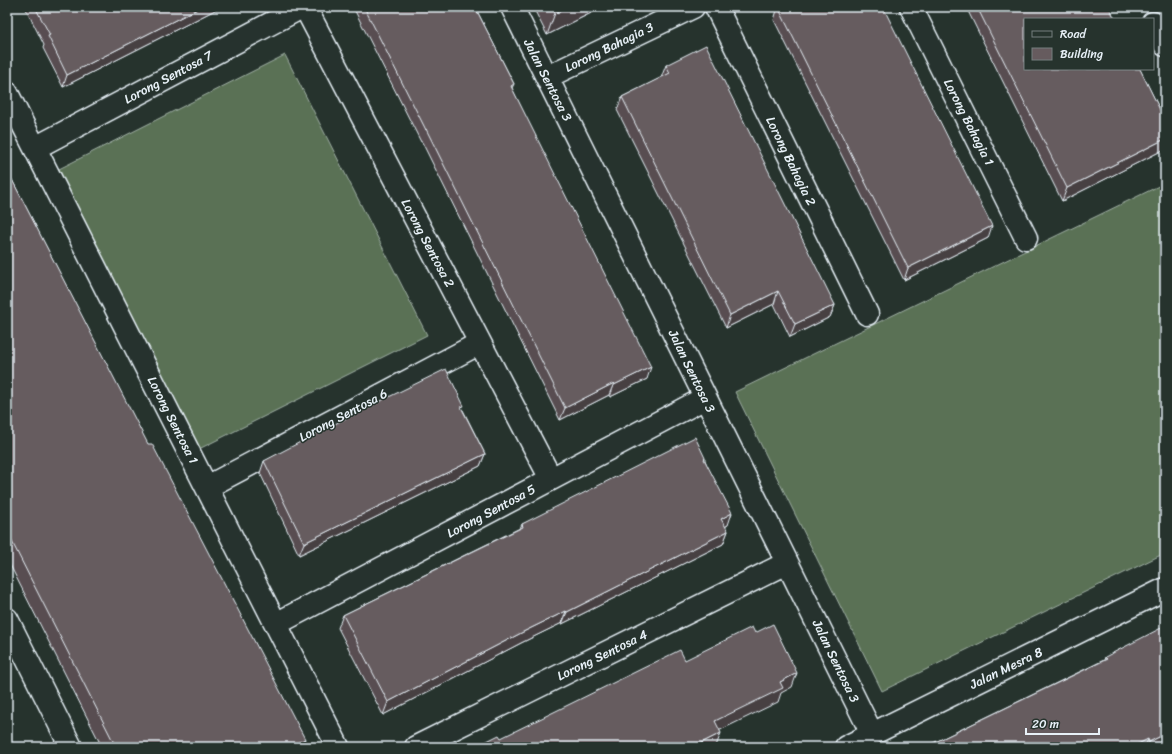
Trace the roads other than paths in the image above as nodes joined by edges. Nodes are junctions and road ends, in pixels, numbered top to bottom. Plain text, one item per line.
1 (304, 7) edge
2 (512, 7) edge
3 (693, 7) edge
4 (716, 7) edge
5 (911, 7) edge
6 (1144, 7) edge
7 (1150, 18) edge
8 (1154, 25) edge
9 (1165, 45) edge
10 (547, 77) junction
11 (7, 93) edge
12 (35, 148) junction
13 (1026, 238) dead end
14 (867, 314) dead end
15 (480, 343) junction
16 (705, 398) junction
17 (551, 479) junction
18 (207, 487) junction
19 (787, 563) junction
20 (1165, 589) edge
21 (7, 619) edge
22 (276, 624) junction
23 (872, 734) junction
24 (71, 747) edge
25 (338, 747) edge
26 (416, 747) edge
27 (846, 747) edge

1 - 12 street, Lorong Sentosa 7
1 - 15 street, Lorong Sentosa 2
2 - 10 street, Jalan Sentosa 3
3 - 10 street, Lorong Bahagia 3
4 - 14 street, Lorong Bahagia 2
5 - 13 street, Lorong Bahagia 1
6 - 7 street
8 - 9 street
10 - 16 street, Jalan Sentosa 3
11 - 12 street, Lorong Sentosa 1
12 - 18 street, Lorong Sentosa 1
15 - 17 street, Lorong Sentosa 2
15 - 18 street, Lorong Sentosa 6
16 - 17 street, Lorong Sentosa 5
16 - 19 street, Jalan Sentosa 3
17 - 22 street, Lorong Sentosa 5
18 - 22 street, Lorong Sentosa 1
19 - 23 street, Jalan Sentosa 3
19 - 26 street, Lorong Sentosa 4
20 - 23 street, Jalan Mesra 8
21 - 24 street
22 - 25 street, Lorong Sentosa 1
23 - 27 street, Jalan Mesra 8

